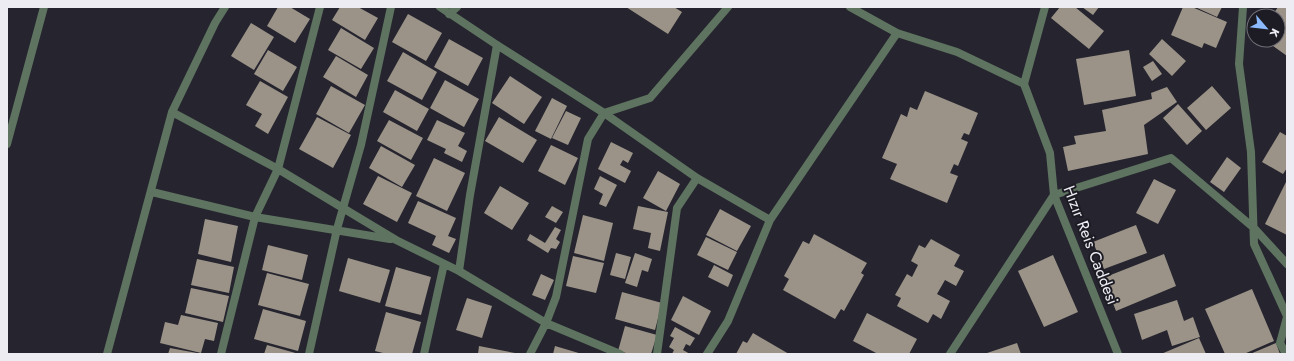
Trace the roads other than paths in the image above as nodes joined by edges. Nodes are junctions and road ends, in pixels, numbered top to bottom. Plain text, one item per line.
1 (44, 7) edge
2 (225, 7) edge
3 (320, 7) edge
4 (391, 7) edge
5 (440, 7) edge
6 (457, 7) edge
7 (728, 7) edge
8 (850, 7) edge
9 (1045, 7) edge
10 (1243, 7) edge
11 (449, 14) junction
12 (897, 33) junction
13 (498, 45) junction
14 (1024, 84) junction
15 (172, 112) junction
16 (604, 113) junction
17 (7, 144) edge
18 (278, 170) junction
19 (697, 178) junction
20 (152, 192) junction
21 (1054, 195) junction
22 (343, 208) junction
23 (255, 217) junction
24 (770, 220) junction
25 (1254, 228) junction
26 (337, 229) junction
27 (396, 240) junction
28 (444, 264) junction
29 (1287, 264) edge
30 (459, 272) junction
31 (1287, 317) edge
32 (546, 322) junction
33 (107, 354) edge
34 (221, 354) edge
35 (309, 354) edge
36 (424, 354) edge
37 (530, 354) edge
38 (620, 354) edge
39 (657, 354) edge
40 (707, 354) edge
41 (950, 354) edge
42 (1118, 354) edge
43 (1286, 354) edge

1 - 17 street
2 - 15 street
3 - 18 street
4 - 22 street
5 - 11 street
6 - 11 street
7 - 16 street
8 - 12 street
9 - 14 street
10 - 25 street
11 - 13 street
12 - 14 street
12 - 24 street
13 - 16 street
13 - 30 street
14 - 21 street, Hızır Reis Caddesi
15 - 18 street
15 - 20 street
16 - 19 street
16 - 32 street
18 - 22 street
18 - 23 street
19 - 24 street
19 - 39 street
20 - 23 street
20 - 33 street
21 - 25 street
21 - 41 street
21 - 42 street, Hızır Reis Caddesi
22 - 26 street
22 - 27 street
23 - 26 street
23 - 34 street
24 - 40 street
25 - 29 street
25 - 31 street
26 - 27 street
26 - 35 street
27 - 28 street
28 - 30 street
28 - 36 street
30 - 32 street
31 - 43 street
32 - 37 street
32 - 38 street

